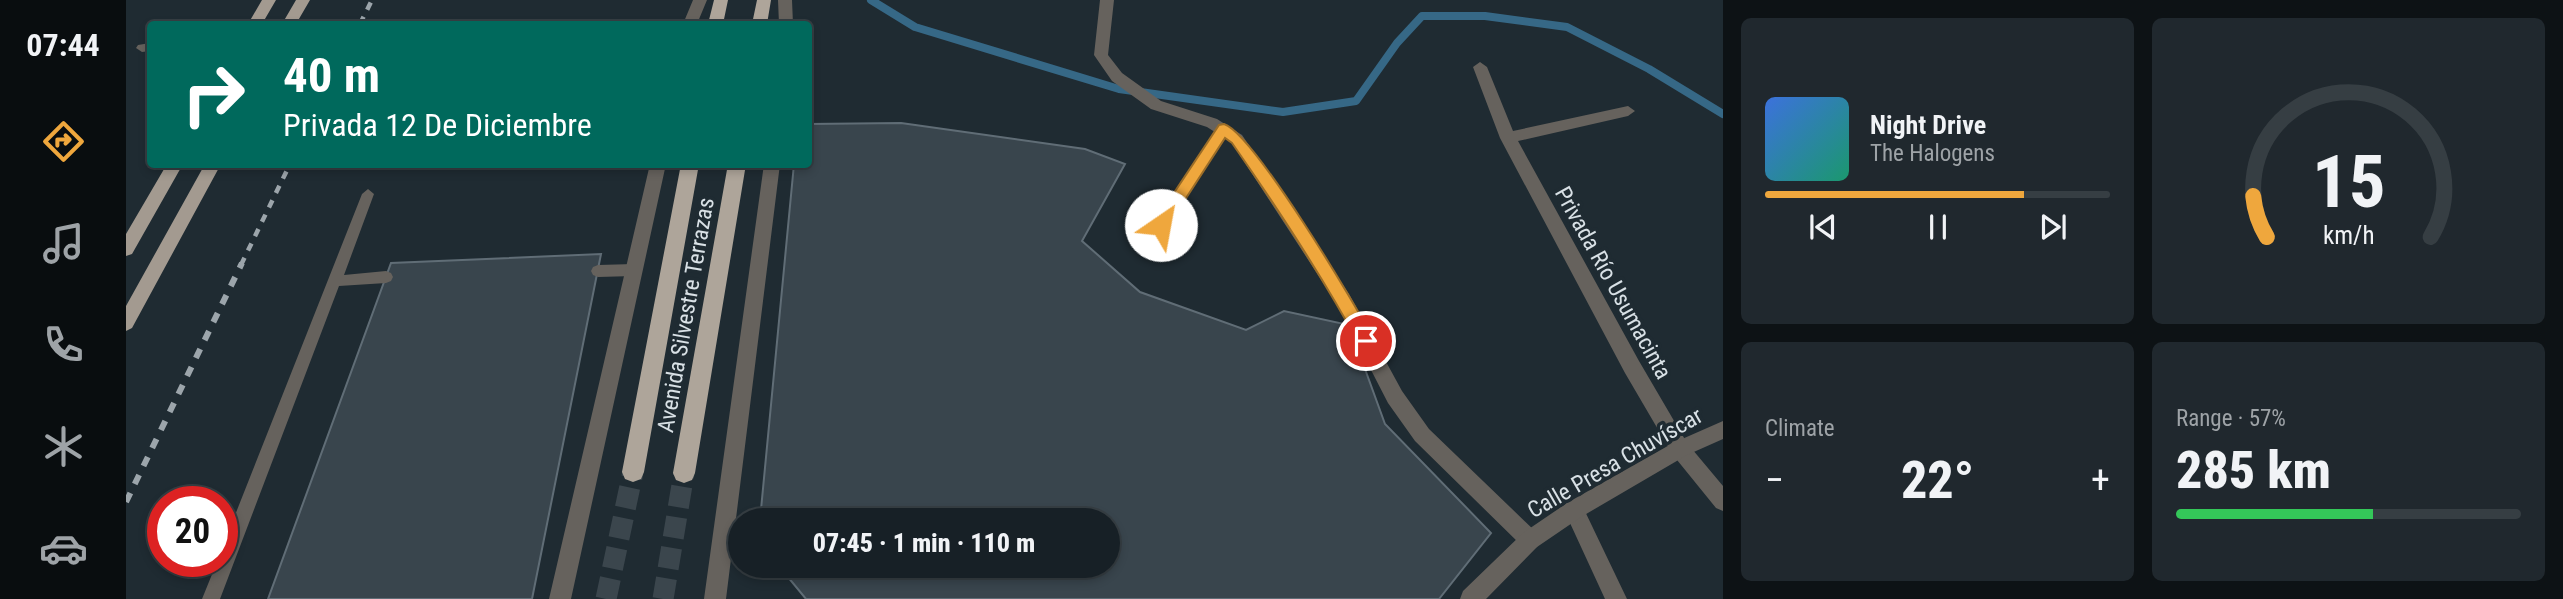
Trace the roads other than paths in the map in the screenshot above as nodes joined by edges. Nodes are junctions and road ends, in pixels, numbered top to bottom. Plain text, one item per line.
1 (269, 0) edge
2 (303, 0) edge
3 (700, 0) edge
4 (721, 0) edge
5 (764, 0) edge
6 (785, 0) edge
7 (1107, 0) edge
8 (257, 21) edge
9 (291, 21) edge
10 (691, 21) edge
11 (717, 21) edge
12 (760, 21) edge
13 (786, 21) edge
14 (1480, 68) dead end
15 (1628, 111) dead end
16 (1230, 134) junction
17 (1508, 138) junction
18 (172, 168) edge
19 (211, 168) edge
20 (657, 168) edge
21 (689, 168) edge
22 (736, 168) edge
23 (771, 168) edge
24 (368, 194) dead end
25 (1161, 225) dead end
26 (126, 249) edge
27 (634, 270) junction
28 (598, 271) dead end
29 (386, 277) dead end
30 (334, 281) junction
31 (126, 323) edge
32 (1723, 430) edge
33 (1680, 449) junction
34 (633, 472) tunnel mouth
35 (684, 473) tunnel mouth
36 (1723, 501) edge
37 (1574, 510) junction
38 (1530, 540) junction
39 (211, 599) edge
40 (559, 599) edge
41 (715, 599) edge
42 (1471, 599) edge
43 (1616, 599) edge

1 - 8 main road
2 - 9 main road
3 - 10 street
4 - 11 highway
5 - 12 highway
6 - 13 street
7 - 16 street
14 - 17 street, Privada Río Usumacinta
15 - 17 street
16 - 25 lane
16 - 38 street
17 - 33 street, Privada Río Usumacinta
18 - 26 main road
19 - 31 main road
20 - 27 street
21 - 34 highway, Avenida Silvestre Terrazas
22 - 35 highway, Avenida Silvestre Terrazas
23 - 41 street
24 - 30 lane
27 - 28 lane
27 - 40 street
29 - 30 lane
30 - 39 lane
32 - 33 street, Calle Presa Chuvíscar
33 - 36 street, Privada Río Usumacinta
33 - 37 street, Calle Presa Chuvíscar
37 - 38 street, Calle Presa Chuvíscar
37 - 43 street
38 - 42 street, Calle Presa Chuvíscar

